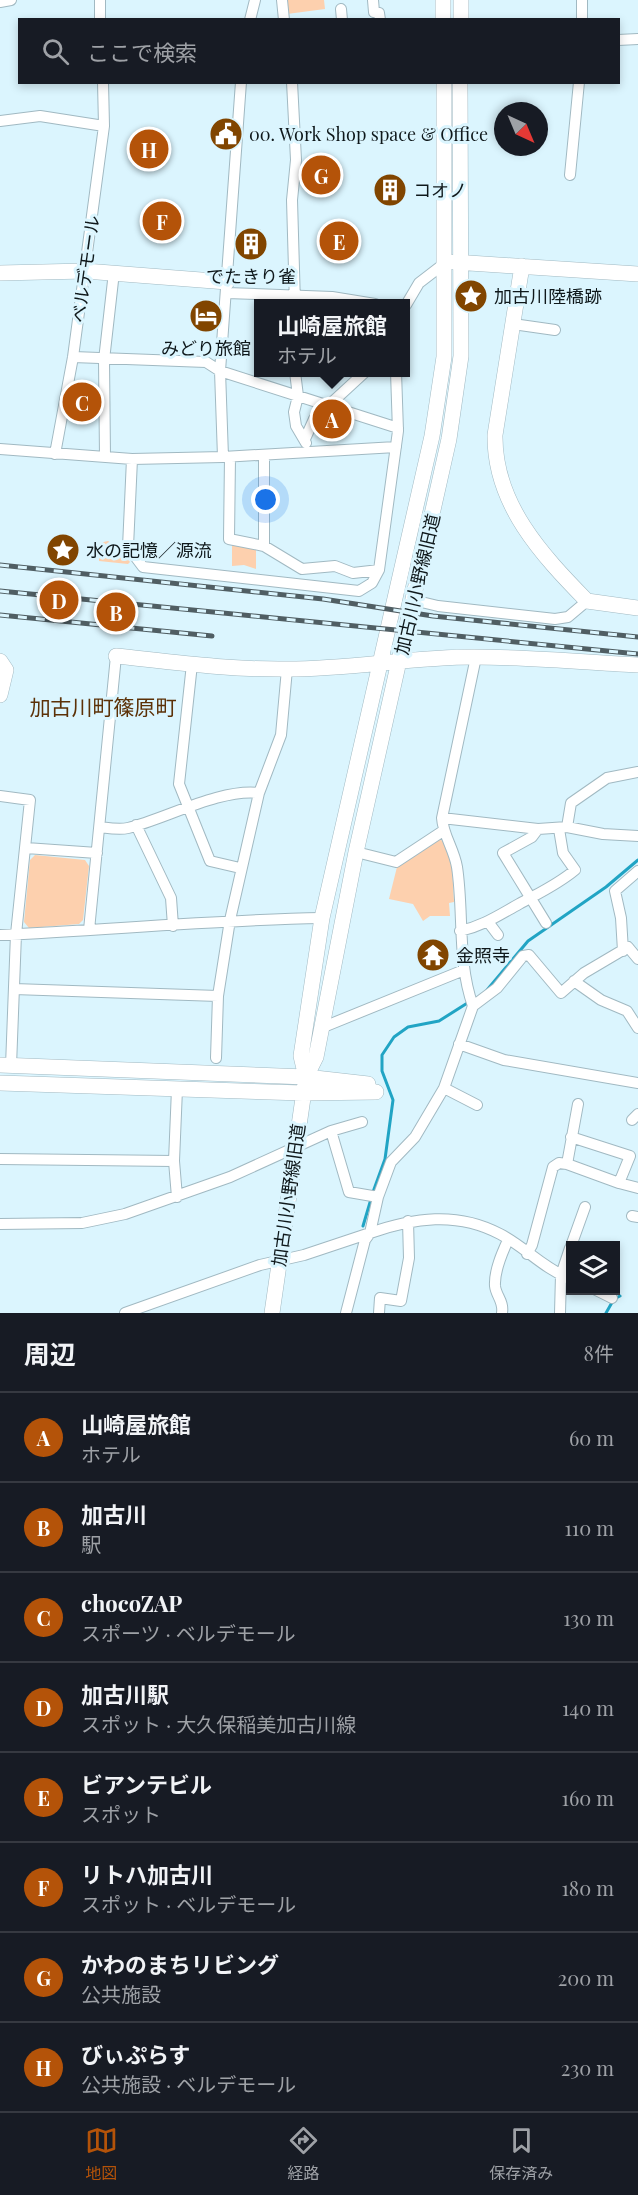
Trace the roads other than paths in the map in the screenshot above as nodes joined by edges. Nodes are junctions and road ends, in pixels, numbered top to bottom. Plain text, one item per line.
1 (11, 0) edge
2 (100, 0) edge
3 (255, 0) edge
4 (282, 0) edge
5 (373, 0) edge
6 (443, 0) edge
7 (461, 0) edge
8 (582, 0) edge
9 (0, 2) edge
10 (100, 18) edge
11 (250, 18) edge
12 (284, 18) edge
13 (380, 18) edge
14 (443, 18) edge
15 (461, 18) edge
16 (582, 18) edge
17 (638, 39) edge
18 (620, 40) edge
19 (103, 84) edge
20 (241, 84) edge
21 (292, 84) edge
22 (444, 84) edge
23 (460, 84) edge
24 (579, 84) edge
25 (0, 121) edge
26 (104, 126) junction
27 (570, 176) dead end
28 (462, 260) junction
29 (445, 263) junction
30 (522, 266) junction
31 (85, 271) junction
32 (114, 272) junction
33 (0, 273) edge
34 (638, 274) edge
35 (227, 287) junction
36 (290, 299) edge
37 (295, 299) edge
38 (307, 299) edge
39 (346, 299) edge
40 (409, 299) edge
41 (513, 324) junction
42 (555, 330) dead end
43 (73, 357) junction
44 (104, 360) junction
45 (220, 371) junction
46 (296, 377) edge
47 (360, 377) edge
48 (396, 377) edge
49 (298, 396) junction
50 (329, 406) junction
51 (398, 428) junction
52 (305, 439) junction
53 (396, 447) junction
54 (0, 449) edge
55 (308, 453) junction
56 (55, 454) junction
57 (264, 455) junction
58 (105, 457) junction
59 (227, 457) junction
60 (132, 459) junction
61 (264, 546) junction
62 (379, 570) junction
63 (413, 600) junction
64 (587, 601) junction
65 (638, 608) edge
66 (116, 656) joint
67 (476, 657) junction
68 (0, 661) edge
69 (399, 662) junction
70 (192, 664) junction
71 (378, 665) junction
72 (638, 665) edge
73 (287, 669) junction
74 (0, 694) edge
75 (638, 772) edge
76 (258, 793) junction
77 (0, 796) edge
78 (188, 807) junction
79 (442, 818) junction
80 (136, 825) junction
81 (100, 827) junction
82 (563, 828) junction
83 (538, 829) junction
84 (443, 831) junction
85 (638, 836) edge
86 (26, 848) junction
87 (356, 852) junction
88 (97, 853) junction
89 (240, 868) junction
90 (638, 871) edge
91 (530, 898) junction
92 (322, 918) junction
93 (230, 920) junction
94 (489, 923) junction
95 (546, 923) dead end
96 (173, 926) junction
97 (89, 930) junction
98 (460, 932) junction
99 (16, 934) junction
100 (0, 935) edge
101 (498, 935) dead end
102 (623, 951) junction
103 (638, 959) edge
104 (464, 970) junction
105 (574, 981) junction
106 (14, 989) junction
107 (218, 996) junction
108 (473, 1006) junction
109 (321, 1028) junction
110 (638, 1028) edge
111 (459, 1044) junction
112 (216, 1058) dead end
113 (6, 1066) edge
114 (0, 1083) edge
115 (638, 1083) edge
116 (304, 1085) junction
117 (375, 1088) dead end
118 (444, 1088) junction
119 (177, 1089) junction
120 (578, 1104) dead end
121 (477, 1105) dead end
122 (362, 1122) dead end
123 (332, 1131) junction
124 (571, 1137) junction
125 (294, 1148) junction
126 (0, 1159) edge
127 (174, 1161) junction
128 (567, 1164) junction
129 (619, 1183) junction
130 (638, 1188) edge
131 (177, 1197) junction
132 (378, 1197) junction
133 (585, 1207) dead end
134 (408, 1221) junction
135 (0, 1224) edge
136 (370, 1233) junction
137 (508, 1240) junction
138 (573, 1241) edge
139 (527, 1254) junction
140 (280, 1260) junction
141 (566, 1277) edge
142 (606, 1295) edge
143 (612, 1298) dead end
144 (125, 1313) edge
145 (272, 1313) edge
146 (346, 1313) edge
147 (380, 1313) edge
148 (502, 1313) edge
149 (560, 1313) edge

1 - 9 street
2 - 10 street
3 - 11 street
4 - 12 street
5 - 13 street
6 - 14 street
7 - 15 street
8 - 16 street
17 - 18 street
19 - 26 street, ベルデモール
20 - 35 street
21 - 37 street
22 - 29 street, 加古川小野線旧道
23 - 28 street, 加古川小野線旧道
24 - 27 street
25 - 26 street
26 - 31 street, ベルデモール
28 - 29 street
28 - 30 street
28 - 63 street, 加古川小野線旧道
29 - 40 street
29 - 71 street, 加古川小野線旧道
30 - 34 street
30 - 41 street
31 - 32 street
31 - 33 street
31 - 43 street, ベルデモール
32 - 35 street
32 - 44 street
35 - 36 street
35 - 45 street
38 - 39 street
41 - 42 street
41 - 64 street
43 - 44 street
43 - 56 street, ベルデモール
44 - 45 street
44 - 58 street
45 - 49 street
45 - 59 street
46 - 49 street
47 - 50 street
48 - 51 street
49 - 50 street
49 - 52 street
50 - 51 street
50 - 52 street
51 - 53 street
52 - 55 street
53 - 55 street
53 - 62 street
54 - 56 street
55 - 57 street
56 - 58 street
57 - 59 street
57 - 61 street
58 - 60 street
59 - 60 street
59 - 61 street
60 - 62 street
61 - 62 street
63 - 64 street
63 - 69 street, 加古川小野線旧道
64 - 65 street
66 - 70 street
66 - 81 street
67 - 69 street
67 - 72 street
67 - 79 street
68 - 74 street
69 - 71 street
69 - 87 street, 加古川小野線旧道
70 - 73 street
70 - 78 street
71 - 73 street
71 - 92 street, 加古川小野線旧道
73 - 76 street
75 - 82 street
76 - 78 street
76 - 89 street
77 - 86 street
78 - 80 street
78 - 89 street
79 - 83 street
79 - 84 street
80 - 81 street
80 - 96 street
81 - 88 street
82 - 83 street
82 - 85 street
82 - 91 street
83 - 91 street
84 - 87 street
84 - 98 street
86 - 88 street
86 - 99 street
87 - 109 street, 加古川小野線旧道
88 - 97 street
89 - 93 street
90 - 102 street
91 - 94 street
91 - 95 street
92 - 93 street
92 - 116 street, 加古川小野線旧道
93 - 96 street
93 - 107 street
94 - 98 street
94 - 101 street
96 - 97 street
97 - 99 street
98 - 104 street
99 - 100 street
99 - 106 street
102 - 103 street
102 - 105 street
104 - 108 street
104 - 109 street
105 - 108 street
105 - 110 street
106 - 107 street
106 - 113 street
107 - 112 street
108 - 111 street
109 - 116 street, 加古川小野線旧道
111 - 115 street
111 - 118 street
113 - 116 street
114 - 119 street
116 - 117 street
116 - 119 street
116 - 125 street, 加古川小野線旧道
118 - 121 street
118 - 132 street
119 - 127 street
120 - 124 street
122 - 123 street
123 - 125 street
123 - 132 street
124 - 128 street
124 - 129 street
125 - 131 street
125 - 140 street, 加古川小野線旧道
126 - 127 street
127 - 131 street
128 - 129 street
128 - 139 street
129 - 130 street
131 - 135 street
132 - 136 street
133 - 138 street
134 - 136 street
134 - 137 street
134 - 147 street
136 - 140 street
136 - 146 street
137 - 139 street
137 - 148 street
139 - 141 street
140 - 144 street
140 - 145 street, 加古川小野線旧道
141 - 149 street
142 - 143 street

